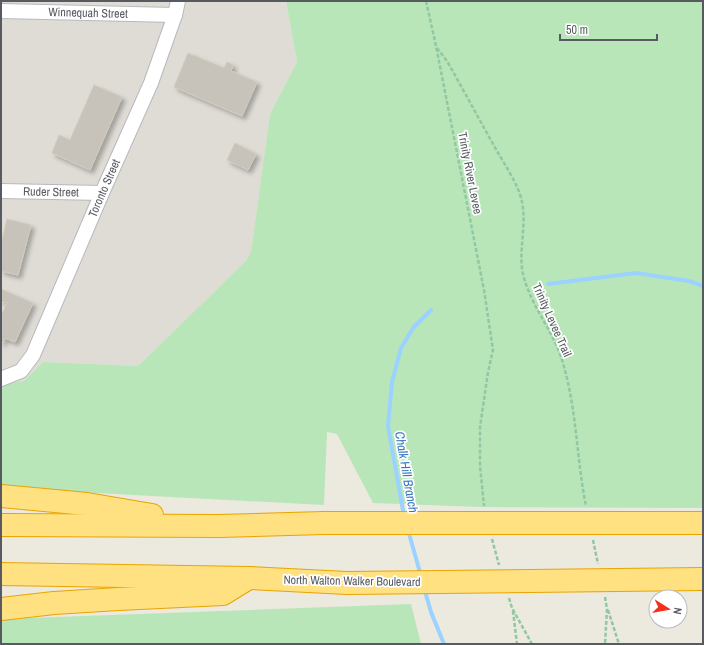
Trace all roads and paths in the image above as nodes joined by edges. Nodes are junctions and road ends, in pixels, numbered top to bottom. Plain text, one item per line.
1 (178, 1) edge
2 (426, 1) edge
3 (1, 12) edge
4 (175, 15) junction
5 (436, 46) junction
6 (1, 191) edge
7 (102, 193) junction
8 (1, 379) edge
9 (1, 496) edge
10 (484, 507) dead end
11 (588, 513) dead end
12 (703, 523) edge
13 (1, 525) edge
14 (219, 526) junction
15 (592, 535) dead end
16 (492, 537) dead end
17 (598, 565) dead end
18 (500, 566) dead end
19 (1, 574) edge
20 (249, 578) junction
21 (703, 579) edge
22 (508, 594) dead end
23 (604, 594) dead end
24 (512, 608) junction
25 (1, 609) edge
26 (607, 609) junction
27 (517, 644) edge
28 (532, 644) edge
29 (605, 644) edge
30 (620, 644) edge

1 - 4 street, Toronto Street
2 - 5 path, Trinity River Levee
3 - 4 street, Winnequah Street
4 - 7 street, Toronto Street
5 - 10 path, Trinity River Levee
5 - 11 path, Trinity Levee Trail
6 - 7 street, Ruder Street
7 - 8 street, Toronto Street
9 - 14 highway
12 - 14 highway, bridge
13 - 14 highway
15 - 17 path
16 - 18 path
19 - 20 highway, North Walton Walker Boulevard
20 - 21 highway, North Walton Walker Boulevard, bridge
20 - 25 highway
22 - 24 path
23 - 26 path
24 - 27 path
24 - 28 path
26 - 29 path
26 - 30 path

